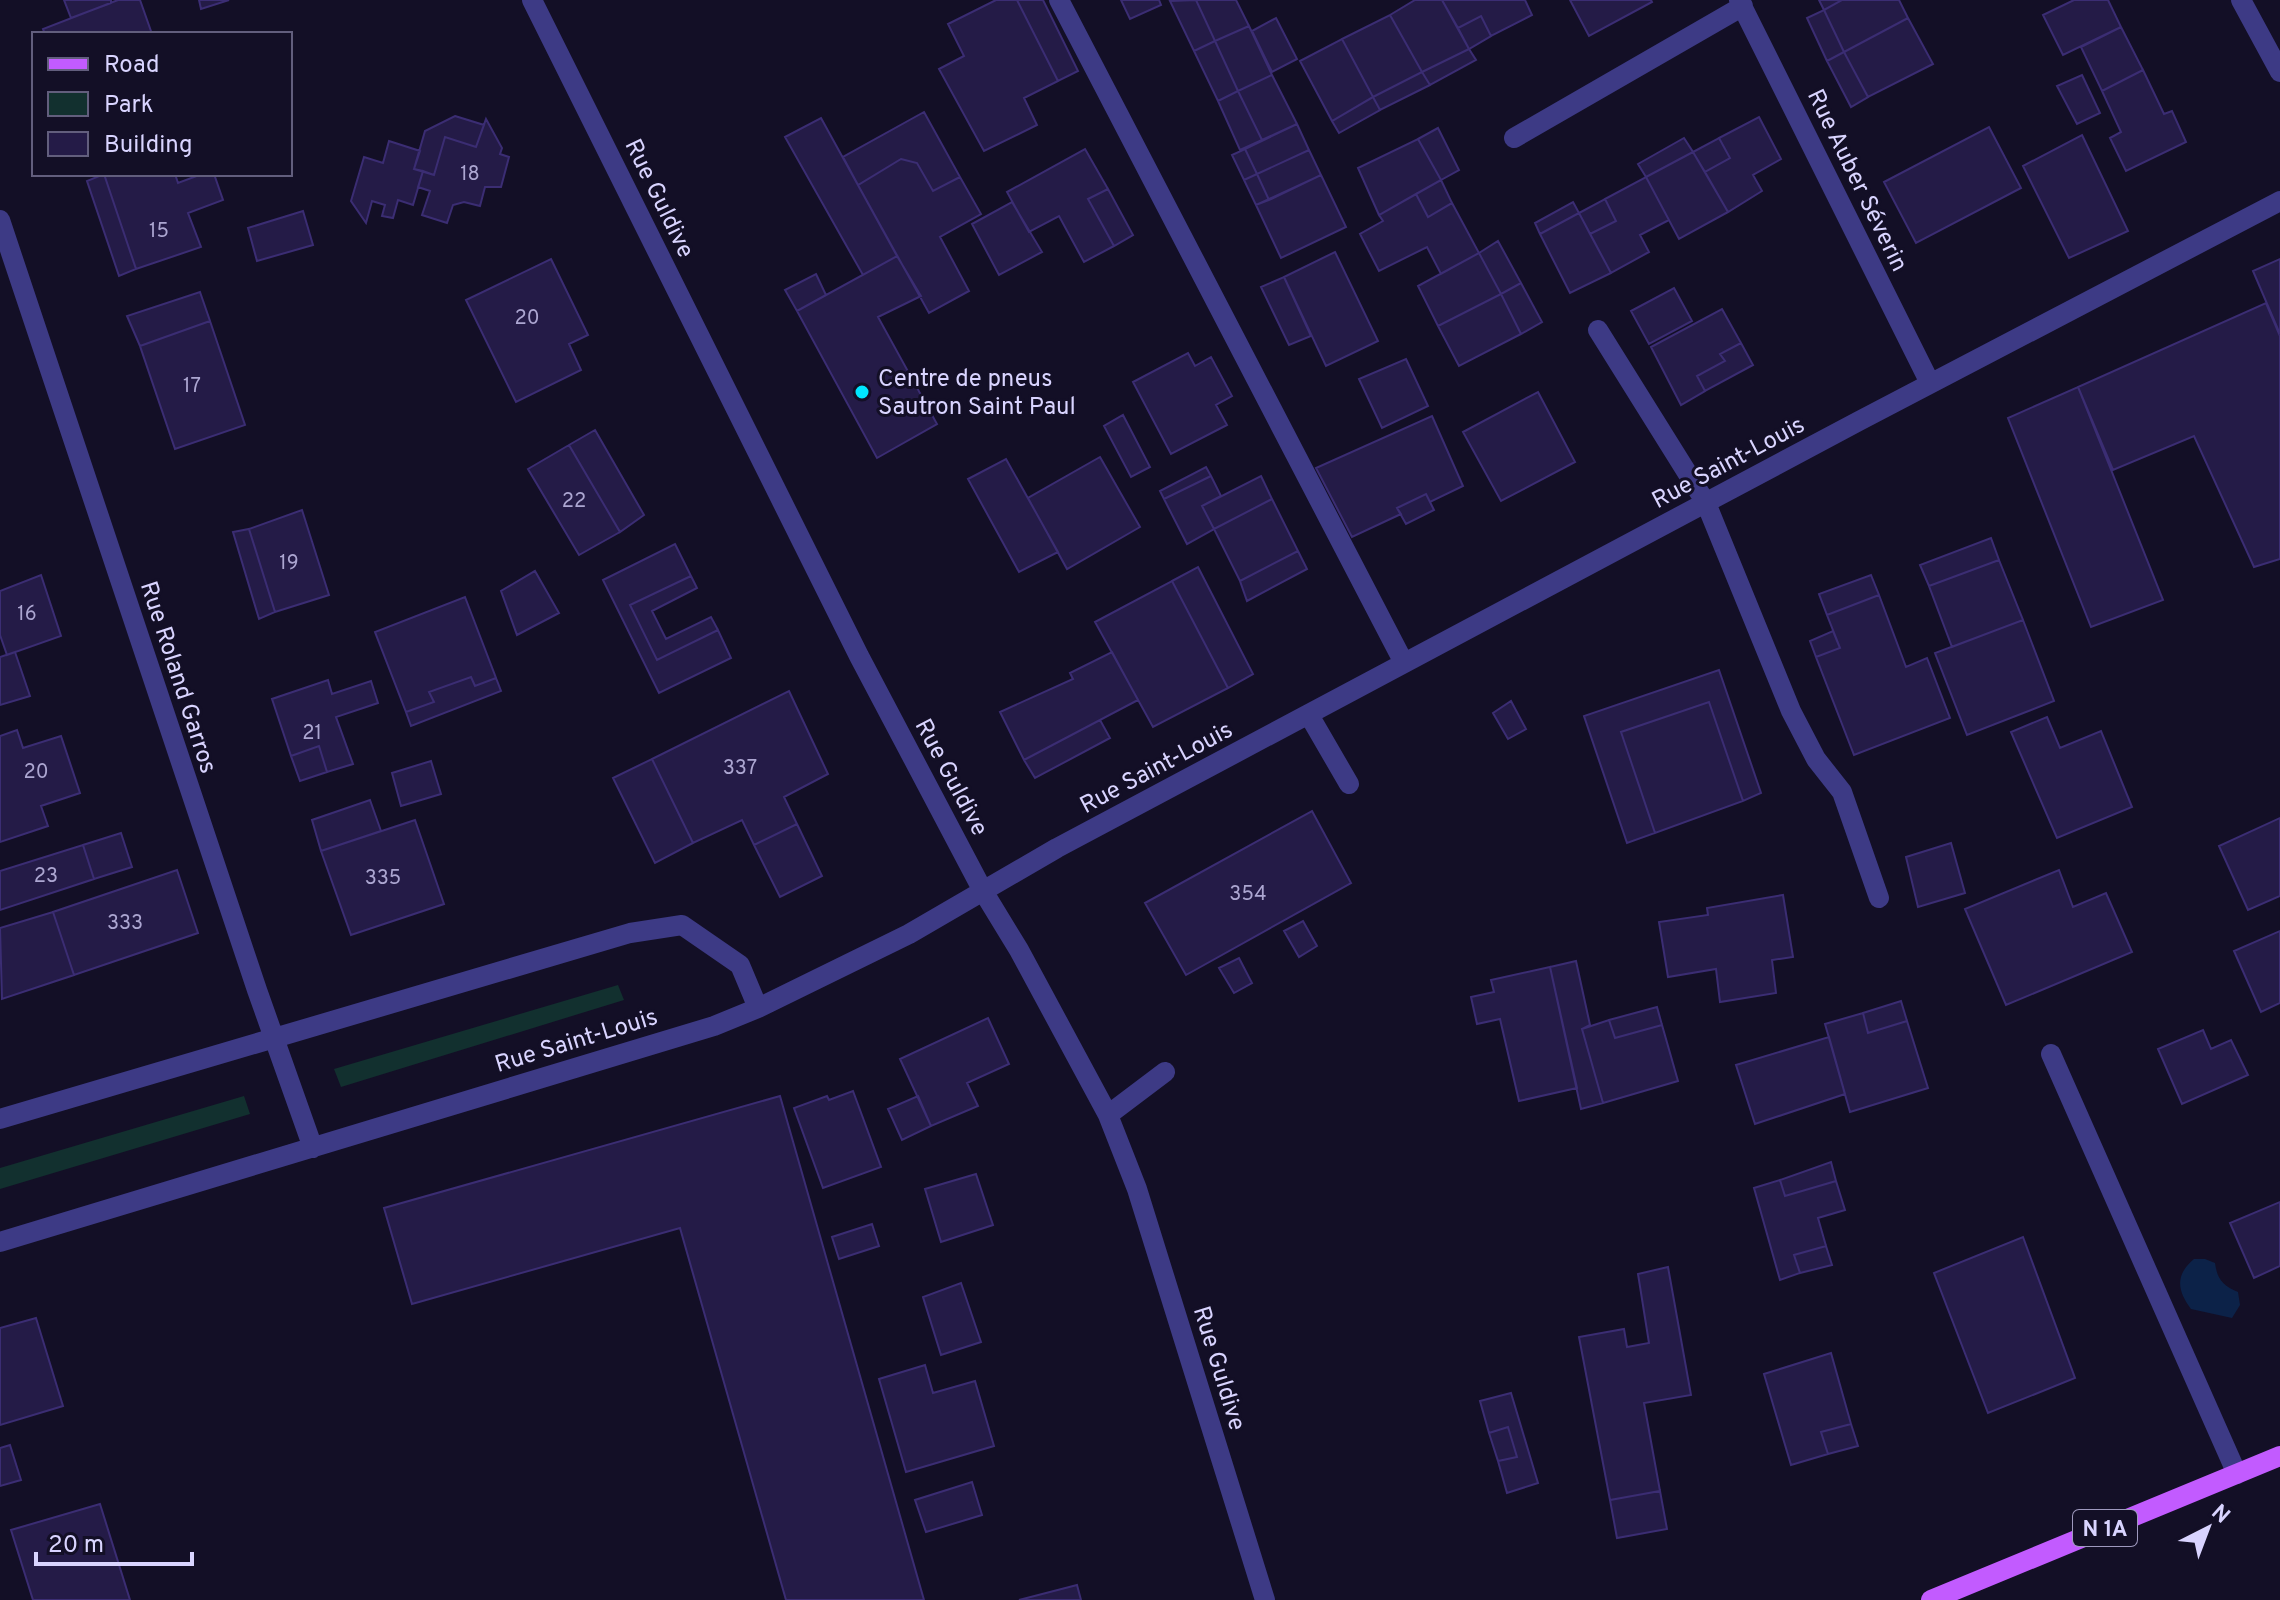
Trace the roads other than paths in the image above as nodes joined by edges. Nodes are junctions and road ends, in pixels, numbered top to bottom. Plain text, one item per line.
1 (532, 0) edge
2 (1059, 0) edge
3 (2241, 0) edge
4 (1741, 3) edge
5 (2280, 72) edge
6 (1514, 138) dead end
7 (2280, 201) edge
8 (0, 220) edge
9 (1598, 330) dead end
10 (1930, 383) junction
11 (1706, 503) junction
12 (1404, 663) junction
13 (1309, 715) junction
14 (1349, 784) dead end
15 (983, 891) junction
16 (1879, 898) dead end
17 (758, 1008) junction
18 (274, 1038) junction
19 (2051, 1054) dead end
20 (1165, 1072) dead end
21 (1108, 1115) junction
22 (0, 1119) edge
23 (313, 1148) junction
24 (0, 1242) edge
25 (2280, 1456) edge
26 (2237, 1474) junction
27 (1265, 1600) edge
28 (1931, 1600) edge

1 - 15 street, Rue Guldive
2 - 12 street
3 - 5 street
4 - 6 street
4 - 10 street, Rue Auber Séverin
7 - 10 street, Rue Saint-Louis
8 - 18 street, Rue Roland Garros
9 - 11 street
10 - 11 street, Rue Saint-Louis
11 - 12 street, Rue Saint-Louis
11 - 16 street
12 - 13 street, Rue Saint-Louis
13 - 14 street
13 - 15 street, Rue Saint-Louis
15 - 17 street, Rue Saint-Louis
15 - 21 street, Rue Guldive
17 - 18 street
17 - 23 street, Rue Saint-Louis
18 - 22 street
18 - 23 street, Rue Roland Garros
19 - 26 street
20 - 21 street
21 - 27 street, Rue Guldive
23 - 24 street, Rue Saint-Louis
25 - 26 main road, N 1A
26 - 28 main road, N 1A

